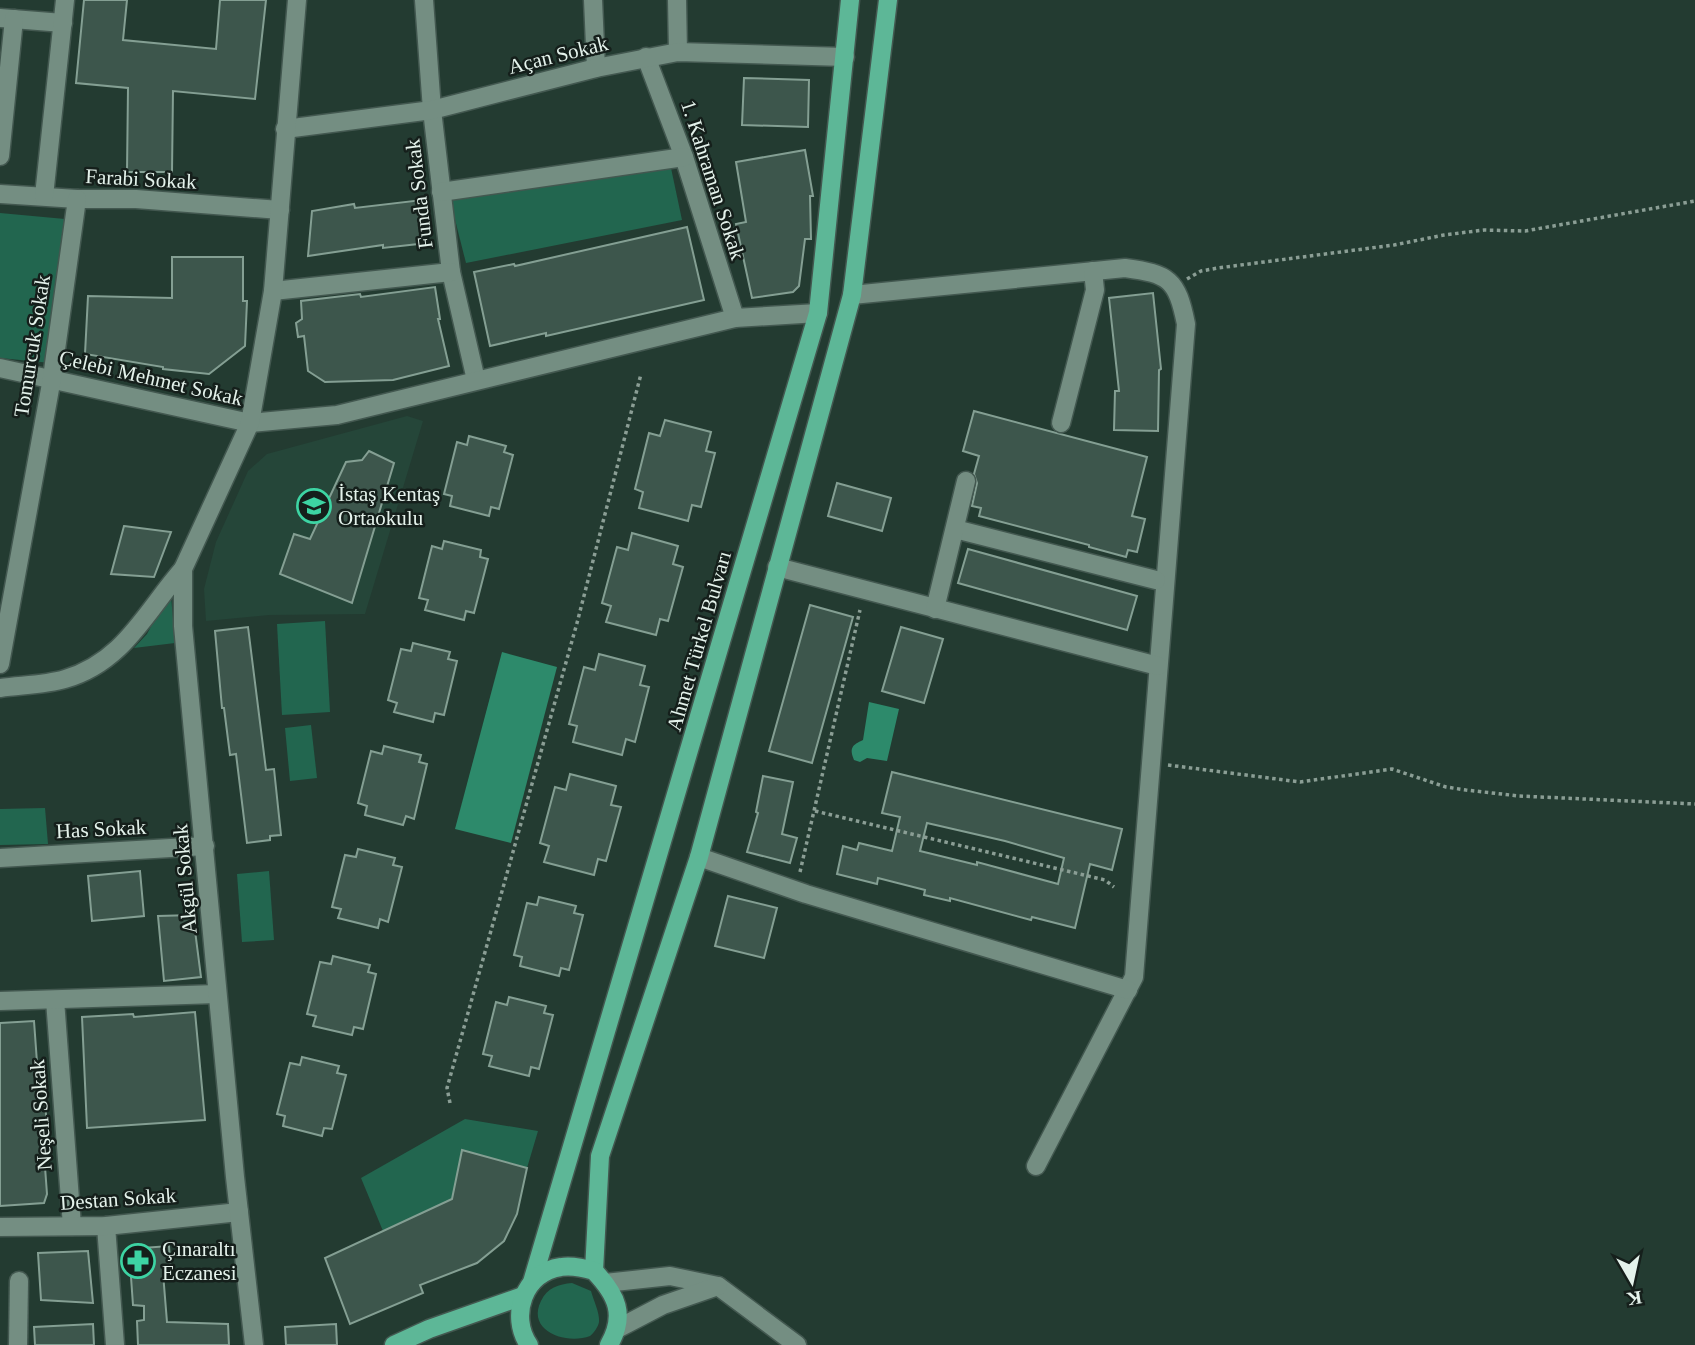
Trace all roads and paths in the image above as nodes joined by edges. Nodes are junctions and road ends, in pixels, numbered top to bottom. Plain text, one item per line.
1 (65, 0) edge
2 (297, 0) edge
3 (424, 0) edge
4 (593, 0) edge
5 (677, 0) edge
6 (850, 0) edge
7 (888, 0) edge
8 (7, 19) edge
9 (62, 23) junction
10 (678, 52) junction
11 (646, 57) junction
12 (845, 57) junction
13 (596, 68) junction
14 (4, 74) edge
15 (432, 110) junction
16 (285, 129) junction
17 (0, 156) edge
18 (684, 158) junction
19 (442, 192) junction
20 (0, 194) edge
21 (44, 196) junction
22 (77, 199) junction
23 (1695, 201) edge
24 (280, 210) junction
25 (1093, 271) junction
26 (451, 272) junction
27 (1173, 286) junction
28 (273, 291) junction
29 (852, 295) junction
30 (818, 313) junction
31 (735, 318) junction
32 (0, 368) edge
33 (640, 374) dead end
34 (52, 378) junction
35 (476, 380) junction
36 (1061, 423) dead end
37 (250, 424) junction
38 (966, 481) dead end
39 (954, 529) junction
40 (777, 567) junction
41 (183, 569) junction
42 (1156, 580) dead end
43 (935, 609) junction
44 (860, 610) dead end
45 (0, 664) edge
46 (1158, 666) junction
47 (0, 688) edge
48 (1151, 763) junction
49 (1695, 804) edge
50 (815, 811) junction
51 (205, 846) junction
52 (699, 857) junction
53 (0, 858) edge
54 (800, 872) dead end
55 (1114, 887) dead end
56 (1128, 990) junction
57 (217, 994) junction
58 (55, 1000) junction
59 (0, 1001) edge
60 (450, 1103) dead end
61 (1036, 1166) dead end
62 (239, 1212) junction
63 (72, 1226) junction
64 (106, 1226) junction
65 (0, 1227) edge
66 (600, 1277) junction
67 (19, 1281) dead end
68 (718, 1286) junction
69 (527, 1289) junction
70 (611, 1341) edge
71 (18, 1345) edge
72 (115, 1345) edge
73 (254, 1345) edge
74 (394, 1345) edge
75 (529, 1345) edge
76 (797, 1345) edge

1 - 9 street
2 - 16 street, Akgül Sokak
3 - 15 street, Funda Sokak
4 - 13 street
5 - 10 street
6 - 12 main road, Ahmet Türkel Bulvarı
7 - 29 main road
8 - 9 street
8 - 14 street
9 - 21 street
10 - 11 street, Açan Sokak
10 - 12 street, Açan Sokak
11 - 13 street, Açan Sokak
11 - 18 street, 1. Kahraman Sokak
12 - 30 main road, Ahmet Türkel Bulvarı
13 - 15 street, Açan Sokak
14 - 17 street
15 - 16 street, Açan Sokak
15 - 19 street, Funda Sokak
16 - 24 street, Akgül Sokak
18 - 19 street
18 - 31 street, 1. Kahraman Sokak
19 - 26 street, Funda Sokak
20 - 21 street, Farabi Sokak
21 - 22 street, Farabi Sokak
22 - 24 street, Farabi Sokak
22 - 34 street, Tomurcuk Sokak
23 - 27 path
24 - 28 street, Akgül Sokak
25 - 27 street
25 - 29 street
25 - 36 street
26 - 28 street
26 - 35 street, Funda Sokak
27 - 46 street
28 - 37 street, Akgül Sokak
29 - 40 main road
30 - 31 street, Çelebi Mehmet Sokak
30 - 69 main road, Ahmet Türkel Bulvarı
31 - 35 street, Çelebi Mehmet Sokak
32 - 34 street, Çelebi Mehmet Sokak
33 - 60 path
34 - 37 street, Çelebi Mehmet Sokak
34 - 45 street, Tomurcuk Sokak
35 - 37 street, Çelebi Mehmet Sokak
37 - 41 street, Akgül Sokak
38 - 39 street
39 - 42 street
39 - 43 street
40 - 43 street
40 - 52 main road
41 - 47 street
41 - 51 street, Akgül Sokak
43 - 46 street
44 - 50 path
46 - 48 street
48 - 49 path
48 - 56 street
50 - 54 path
50 - 55 path
51 - 53 street, Has Sokak
51 - 57 street, Akgül Sokak
52 - 56 street
52 - 66 main road
56 - 61 street
57 - 58 street
57 - 62 street, Akgül Sokak
58 - 59 street
58 - 63 street, Neşeli Sokak
62 - 64 street, Destan Sokak
62 - 73 street, Akgül Sokak
63 - 64 street, Destan Sokak
63 - 65 street, Destan Sokak
64 - 72 street
66 - 68 street
66 - 69 main road
66 - 70 main road
67 - 71 street
68 - 70 street
68 - 76 street
69 - 74 main road
69 - 75 main road, Ahmet Türkel Bulvarı

